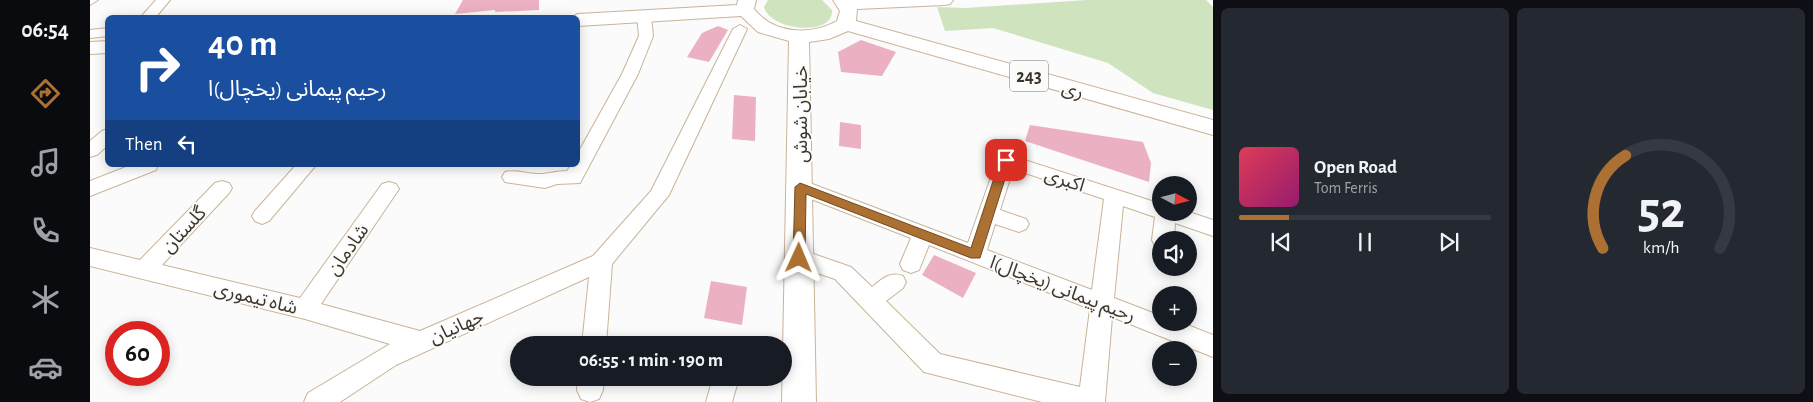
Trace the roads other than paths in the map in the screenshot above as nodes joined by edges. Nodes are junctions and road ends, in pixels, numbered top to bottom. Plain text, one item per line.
1 (163, 0) edge
2 (944, 0) edge
3 (904, 1) edge
4 (746, 5) edge
5 (845, 9) edge
6 (709, 12) junction
7 (150, 15) edge
8 (644, 16) junction
9 (580, 20) edge
10 (740, 29) junction
11 (105, 32) edge
12 (90, 34) edge
13 (901, 40) junction
14 (105, 47) edge
15 (90, 48) edge
16 (799, 49) junction
17 (1213, 128) edge
18 (105, 138) edge
19 (90, 151) edge
20 (580, 165) edge
21 (144, 167) edge
22 (306, 167) edge
23 (579, 167) edge
24 (512, 177) dead end
25 (800, 187) junction
26 (222, 188) dead end
27 (389, 188) dead end
28 (90, 189) edge
29 (1114, 195) junction
30 (1152, 208) edge
31 (989, 214) junction
32 (262, 216) dead end
33 (1192, 221) edge
34 (1019, 224) dead end
35 (1213, 228) edge
36 (923, 234) junction
37 (975, 254) junction
38 (90, 257) edge
39 (799, 258) junction
40 (601, 262) junction
41 (911, 264) dead end
42 (144, 270) junction
43 (895, 282) dead end
44 (870, 301) junction
45 (1100, 302) junction
46 (305, 309) junction
47 (595, 336) edge
48 (420, 342) junction
49 (1213, 346) edge
50 (724, 386) edge
51 (317, 402) edge
52 (719, 402) edge
53 (799, 402) edge
54 (1091, 402) edge

1 - 7 street
2 - 3 main road
3 - 5 main road
3 - 13 main road
4 - 6 main road
4 - 16 main road
5 - 13 main road, ری / 243
5 - 16 main road
6 - 8 main road
6 - 10 main road
8 - 9 main road
8 - 20 street
10 - 16 main road
10 - 40 street, جهانیان
11 - 12 street
13 - 17 main road, ری / 243
14 - 15 main road
16 - 25 main road, خیابان شوش
18 - 19 street
21 - 28 street
22 - 32 street
23 - 24 street
25 - 36 street, رحیم پیمانی (یخچال)ا
25 - 39 main road, خیابان شوش
26 - 42 street, گلستان
27 - 46 street, شادمان
29 - 30 street, اکبری
29 - 31 street, اکبری
29 - 45 street
31 - 34 street
31 - 37 street, اکبری
33 - 35 street
36 - 37 street, رحیم پیمانی (یخچال)ا
36 - 41 street
37 - 45 street, رحیم پیمانی (یخچال)ا
38 - 42 street, شاه تیموری
39 - 44 street
39 - 53 main road, خیابان شوش
40 - 47 street
40 - 48 street, جهانیان
42 - 46 street, شاه تیموری
43 - 44 street
44 - 54 street
45 - 49 street, رحیم پیمانی (یخچال)ا
45 - 54 street
46 - 48 street, شاه تیموری
48 - 51 street, جهانیان
50 - 52 street

